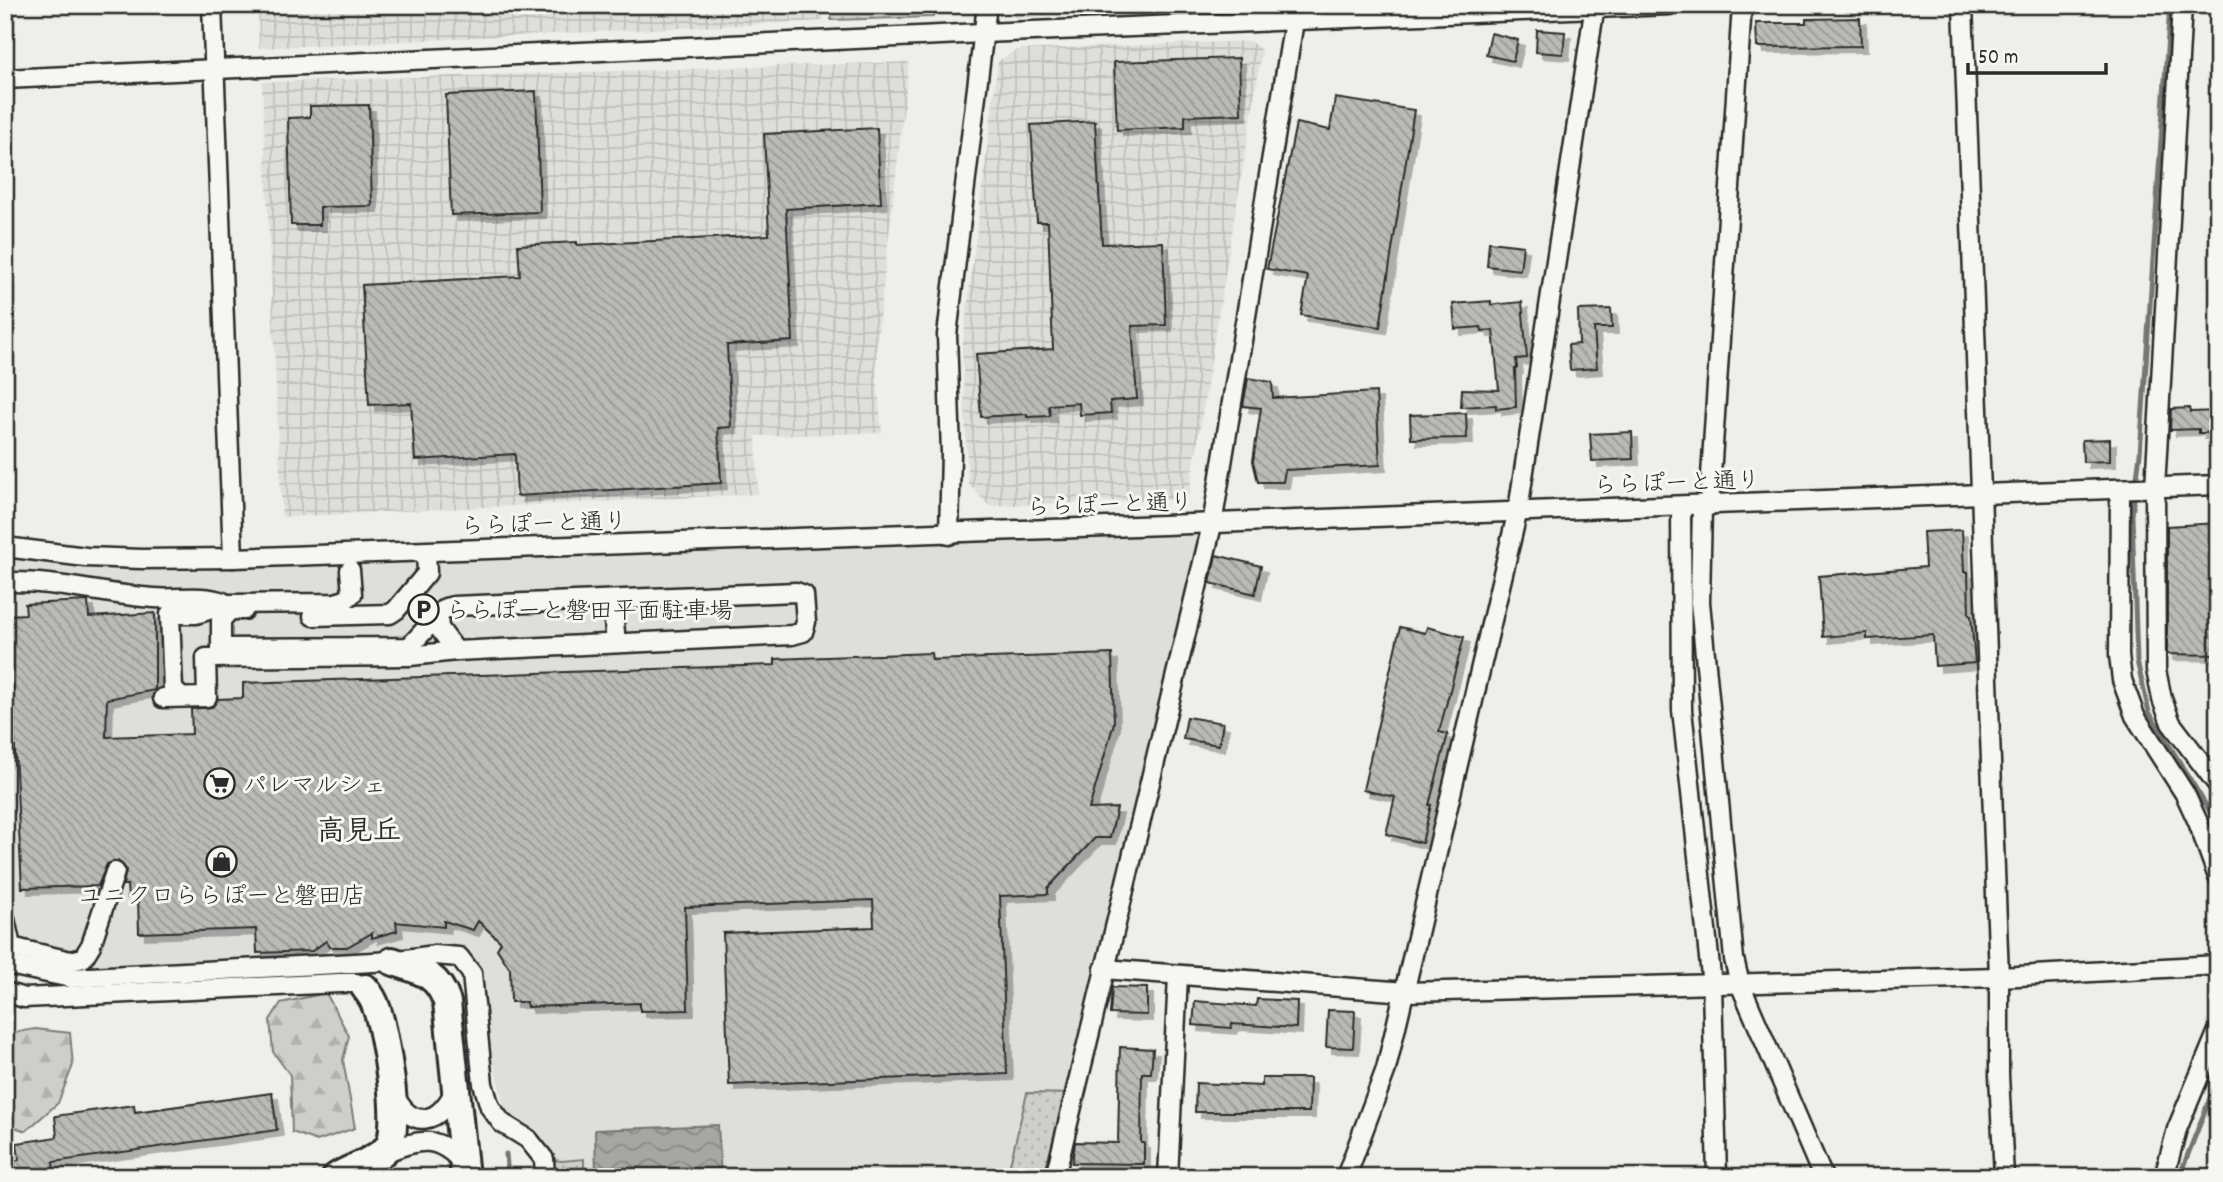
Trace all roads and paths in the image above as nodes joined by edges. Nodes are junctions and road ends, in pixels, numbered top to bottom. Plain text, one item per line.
1 (212, 5) edge
2 (987, 5) edge
3 (1669, 5) edge
4 (1742, 5) edge
5 (1963, 5) edge
6 (2182, 5) edge
7 (1595, 7) edge
8 (1294, 21) junction
9 (983, 33) junction
10 (215, 69) junction
11 (5, 79) edge
12 (2218, 485) edge
13 (2155, 488) junction
14 (2120, 489) junction
15 (1980, 493) junction
16 (1705, 506) junction
17 (1681, 507) junction
18 (1518, 510) junction
19 (1212, 525) junction
20 (949, 535) junction
21 (5, 547) edge
22 (426, 552) junction
23 (233, 558) junction
24 (350, 570) dead end
25 (5, 584) edge
26 (612, 600) junction
27 (228, 604) junction
28 (438, 615) junction
29 (616, 643) junction
30 (456, 650) junction
31 (221, 653) junction
32 (2218, 785) edge
33 (115, 872) dead end
34 (2218, 877) edge
35 (5, 919) edge
36 (5, 960) edge
37 (392, 961) junction
38 (2218, 965) edge
39 (1104, 969) junction
40 (1178, 976) junction
41 (1999, 977) junction
42 (1740, 984) junction
43 (1712, 985) junction
44 (365, 988) joint
45 (5, 992) edge
46 (1406, 992) junction
47 (2218, 1031) edge
48 (456, 1087) junction
49 (391, 1088) junction
50 (380, 1154) junction
51 (465, 1171) edge
52 (336, 1177) edge
53 (545, 1177) edge
54 (1055, 1177) edge
55 (1168, 1177) edge
56 (1346, 1177) edge
57 (1717, 1177) edge
58 (1823, 1177) edge
59 (2004, 1177) edge
60 (2164, 1177) edge

1 - 10 street
2 - 9 street
3 - 7 street
4 - 16 street
5 - 15 street
6 - 13 street
7 - 8 street
7 - 18 street
8 - 9 street
8 - 19 street
9 - 10 street
9 - 20 street
10 - 11 street
10 - 23 street
12 - 13 street, ららぽーと通り
13 - 14 street, ららぽーと通り
13 - 32 street
14 - 15 street, ららぽーと通り
14 - 34 street
15 - 16 street, ららぽーと通り
15 - 41 street
16 - 17 street, ららぽーと通り
16 - 42 street
17 - 18 street, ららぽーと通り
17 - 43 street
18 - 19 street, ららぽーと通り
18 - 46 street
19 - 20 street, ららぽーと通り
19 - 39 street
20 - 22 street, ららぽーと通り
21 - 23 street, ららぽーと通り
22 - 23 street, ららぽーと通り
22 - 31 street
24 - 27 street
25 - 27 street
26 - 28 street
26 - 29 street
26 - 29 street
27 - 31 street
28 - 30 street
28 - 31 street
29 - 30 street
30 - 31 street
33 - 35 street
36 - 37 street
37 - 48 highway
37 - 53 street
38 - 41 street
39 - 40 street
39 - 54 street
40 - 46 street
40 - 55 street
41 - 42 street
41 - 59 street
42 - 43 street
42 - 58 street
43 - 46 street
43 - 57 street
44 - 45 street
44 - 49 highway
46 - 56 street
47 - 60 street
48 - 49 street
48 - 51 highway
49 - 50 highway
50 - 51 street
50 - 52 highway

